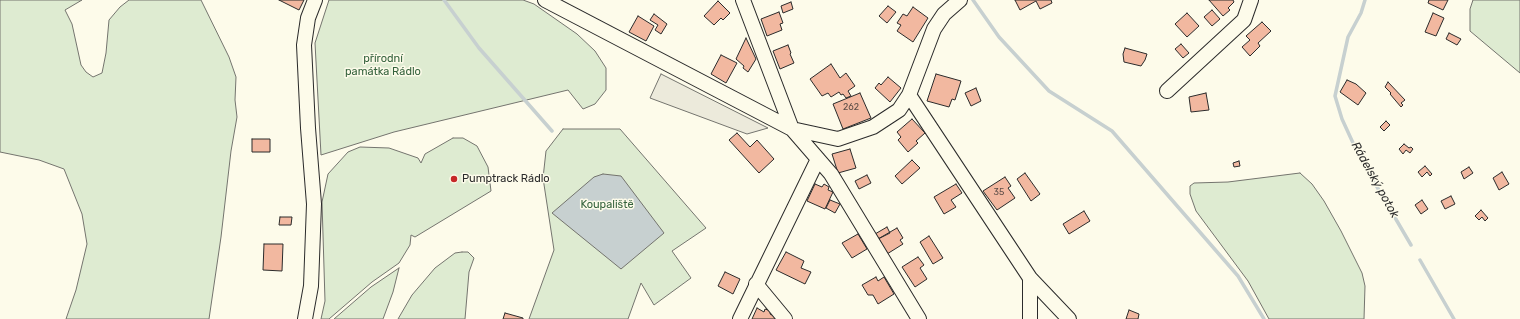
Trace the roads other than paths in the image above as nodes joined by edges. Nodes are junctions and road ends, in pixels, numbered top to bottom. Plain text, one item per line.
1 (315, 0) edge
2 (545, 0) edge
3 (743, 0) edge
4 (960, 0) edge
5 (1251, 0) edge
6 (1166, 91) dead end
7 (909, 95) junction
8 (792, 129) junction
9 (818, 159) junction
10 (1030, 278) junction
11 (756, 284) junction
12 (305, 319) edge
13 (740, 319) edge
14 (786, 319) edge
15 (919, 319) edge
16 (1030, 319) edge
17 (1069, 319) edge

1 - 12 street
2 - 8 street
3 - 8 street
4 - 7 street
5 - 6 street
7 - 8 street
7 - 10 street
8 - 9 street
9 - 11 street
9 - 15 street
10 - 16 street
10 - 17 street
11 - 13 street
11 - 14 street

